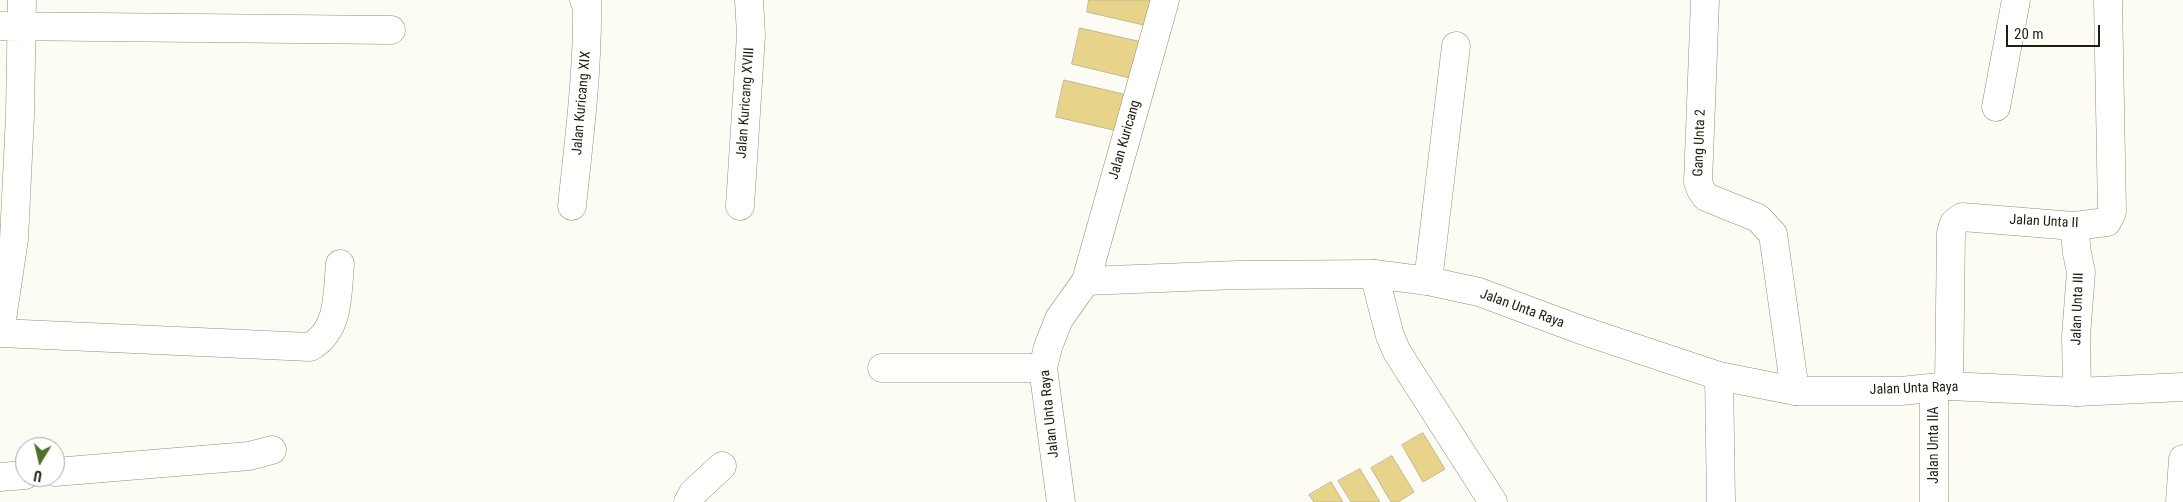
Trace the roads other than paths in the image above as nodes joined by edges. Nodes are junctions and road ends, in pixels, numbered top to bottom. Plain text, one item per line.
1 (22, 0) edge
2 (749, 0) edge
3 (1165, 0) edge
4 (1705, 0) edge
5 (2016, 0) edge
6 (2108, 0) edge
7 (590, 1) edge
8 (11, 26) edge
9 (391, 30) dead end
10 (1456, 46) dead end
11 (1996, 107) dead end
12 (572, 206) dead end
13 (740, 206) dead end
14 (2074, 226) junction
15 (340, 264) dead end
16 (1374, 274) junction
17 (1428, 280) junction
18 (1086, 281) junction
19 (0, 333) edge
20 (882, 368) dead end
21 (1043, 368) junction
22 (1719, 376) junction
23 (1942, 387) junction
24 (2183, 387) edge
25 (1795, 391) junction
26 (2077, 392) junction
27 (272, 450) dead end
28 (2183, 459) edge
29 (722, 466) dead end
30 (65, 471) edge
31 (15, 476) edge
32 (0, 477) edge
33 (688, 502) edge
34 (1061, 502) edge
35 (1493, 502) edge
36 (1721, 502) edge
37 (1934, 502) edge
38 (2180, 502) edge

1 - 8 street
2 - 13 street, Jalan Kuricang XVIII
3 - 18 street, Jalan Kuricang
4 - 25 street, Gang Unta 2
5 - 11 street
6 - 14 street, Jalan Unta II
7 - 12 street, Jalan Kuricang XIX
8 - 9 street
8 - 19 street
10 - 17 street
14 - 23 street, Jalan Unta II
14 - 26 street, Jalan Unta III
15 - 19 street
16 - 17 street, Jalan Unta Raya
16 - 18 street, Jalan Unta Raya
16 - 35 street
17 - 22 street, Jalan Unta Raya
18 - 21 street, Jalan Unta Raya
20 - 21 street
21 - 34 street, Jalan Unta Raya
22 - 25 street, Jalan Unta Raya
22 - 36 street
23 - 25 street, Jalan Unta Raya
23 - 26 street, Jalan Unta Raya
23 - 37 street, Jalan Unta IIA
24 - 26 street, Jalan Unta Raya
27 - 30 street
28 - 38 street
29 - 33 street
31 - 32 street

